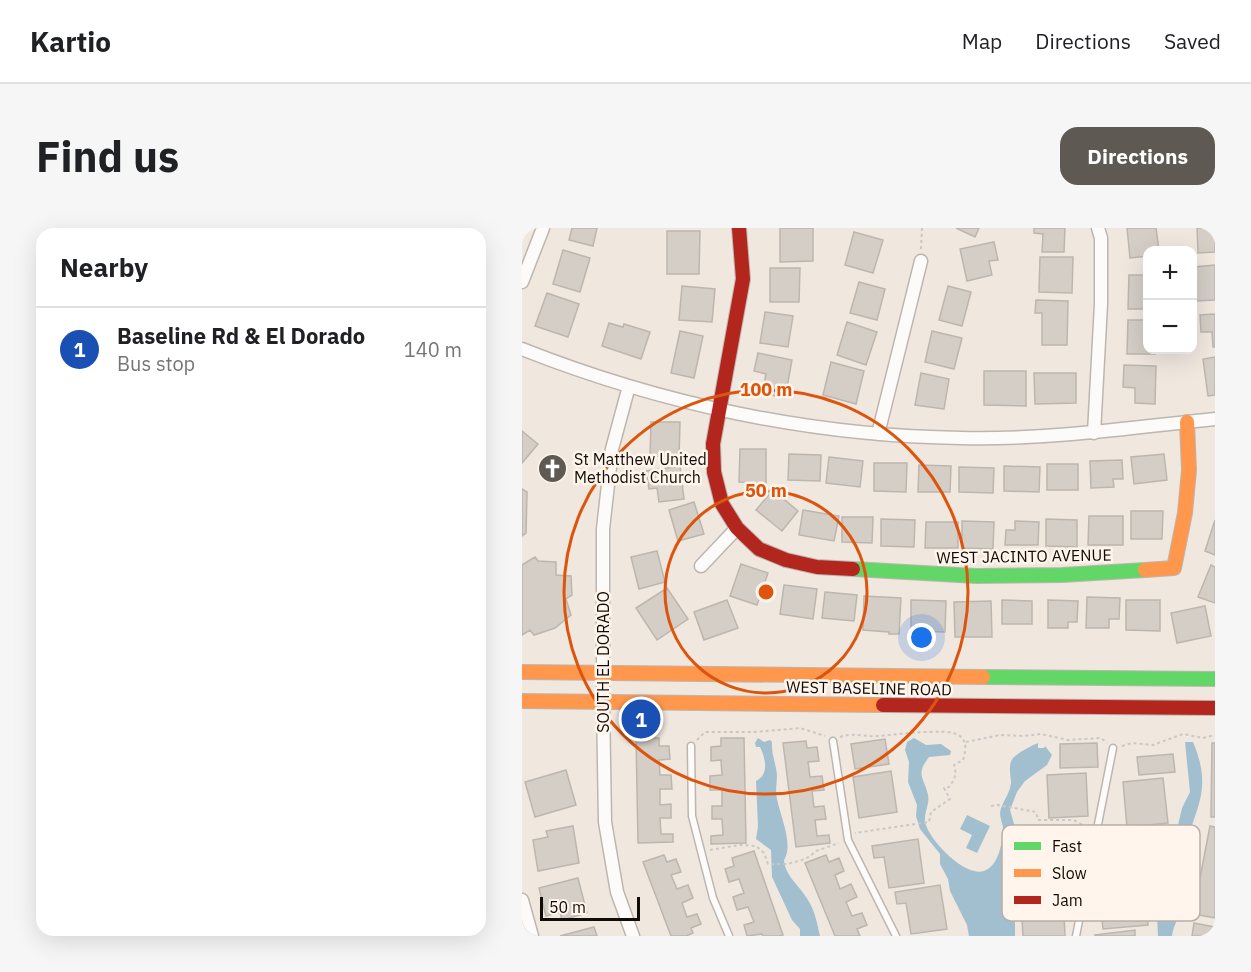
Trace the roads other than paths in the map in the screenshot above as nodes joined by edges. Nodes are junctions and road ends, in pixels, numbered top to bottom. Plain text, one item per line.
1 (543, 228) edge
2 (739, 228) edge
3 (1098, 228) edge
4 (921, 261) road end
5 (522, 282) edge
6 (522, 349) edge
7 (629, 386) junction
8 (720, 410) junction
9 (1215, 419) edge
10 (1187, 422) junction
11 (1094, 433) junction
12 (878, 434) junction
13 (737, 528) junction
14 (700, 566) dead end
15 (522, 672) edge
16 (603, 673) junction
17 (1215, 679) edge
18 (522, 701) edge
19 (603, 702) junction
20 (1215, 708) edge
21 (833, 741) dead end
22 (691, 746) dead end
23 (1113, 748) road end
24 (1097, 825) edge
25 (522, 900) edge
26 (1080, 921) edge
27 (532, 936) edge
28 (633, 936) edge
29 (729, 936) edge
30 (896, 936) edge
31 (1077, 936) edge

1 - 5 street
2 - 8 main road, WEST JACINTO AVENUE
3 - 11 street
4 - 12 street
6 - 7 street
7 - 8 street
7 - 16 street, SOUTH EL DORADO
8 - 12 street
8 - 13 main road, WEST JACINTO AVENUE
9 - 10 street
10 - 11 street
10 - 13 main road, WEST JACINTO AVENUE
11 - 12 street
13 - 14 street
15 - 16 main road, WEST BASELINE ROAD
16 - 17 main road, WEST BASELINE ROAD
16 - 19 street, SOUTH EL DORADO
18 - 19 main road, WEST BASELINE ROAD
19 - 20 main road, WEST BASELINE ROAD
19 - 28 street, SOUTH EL DORADO
21 - 30 lane
22 - 29 lane
23 - 24 lane
25 - 27 street
26 - 31 lane

